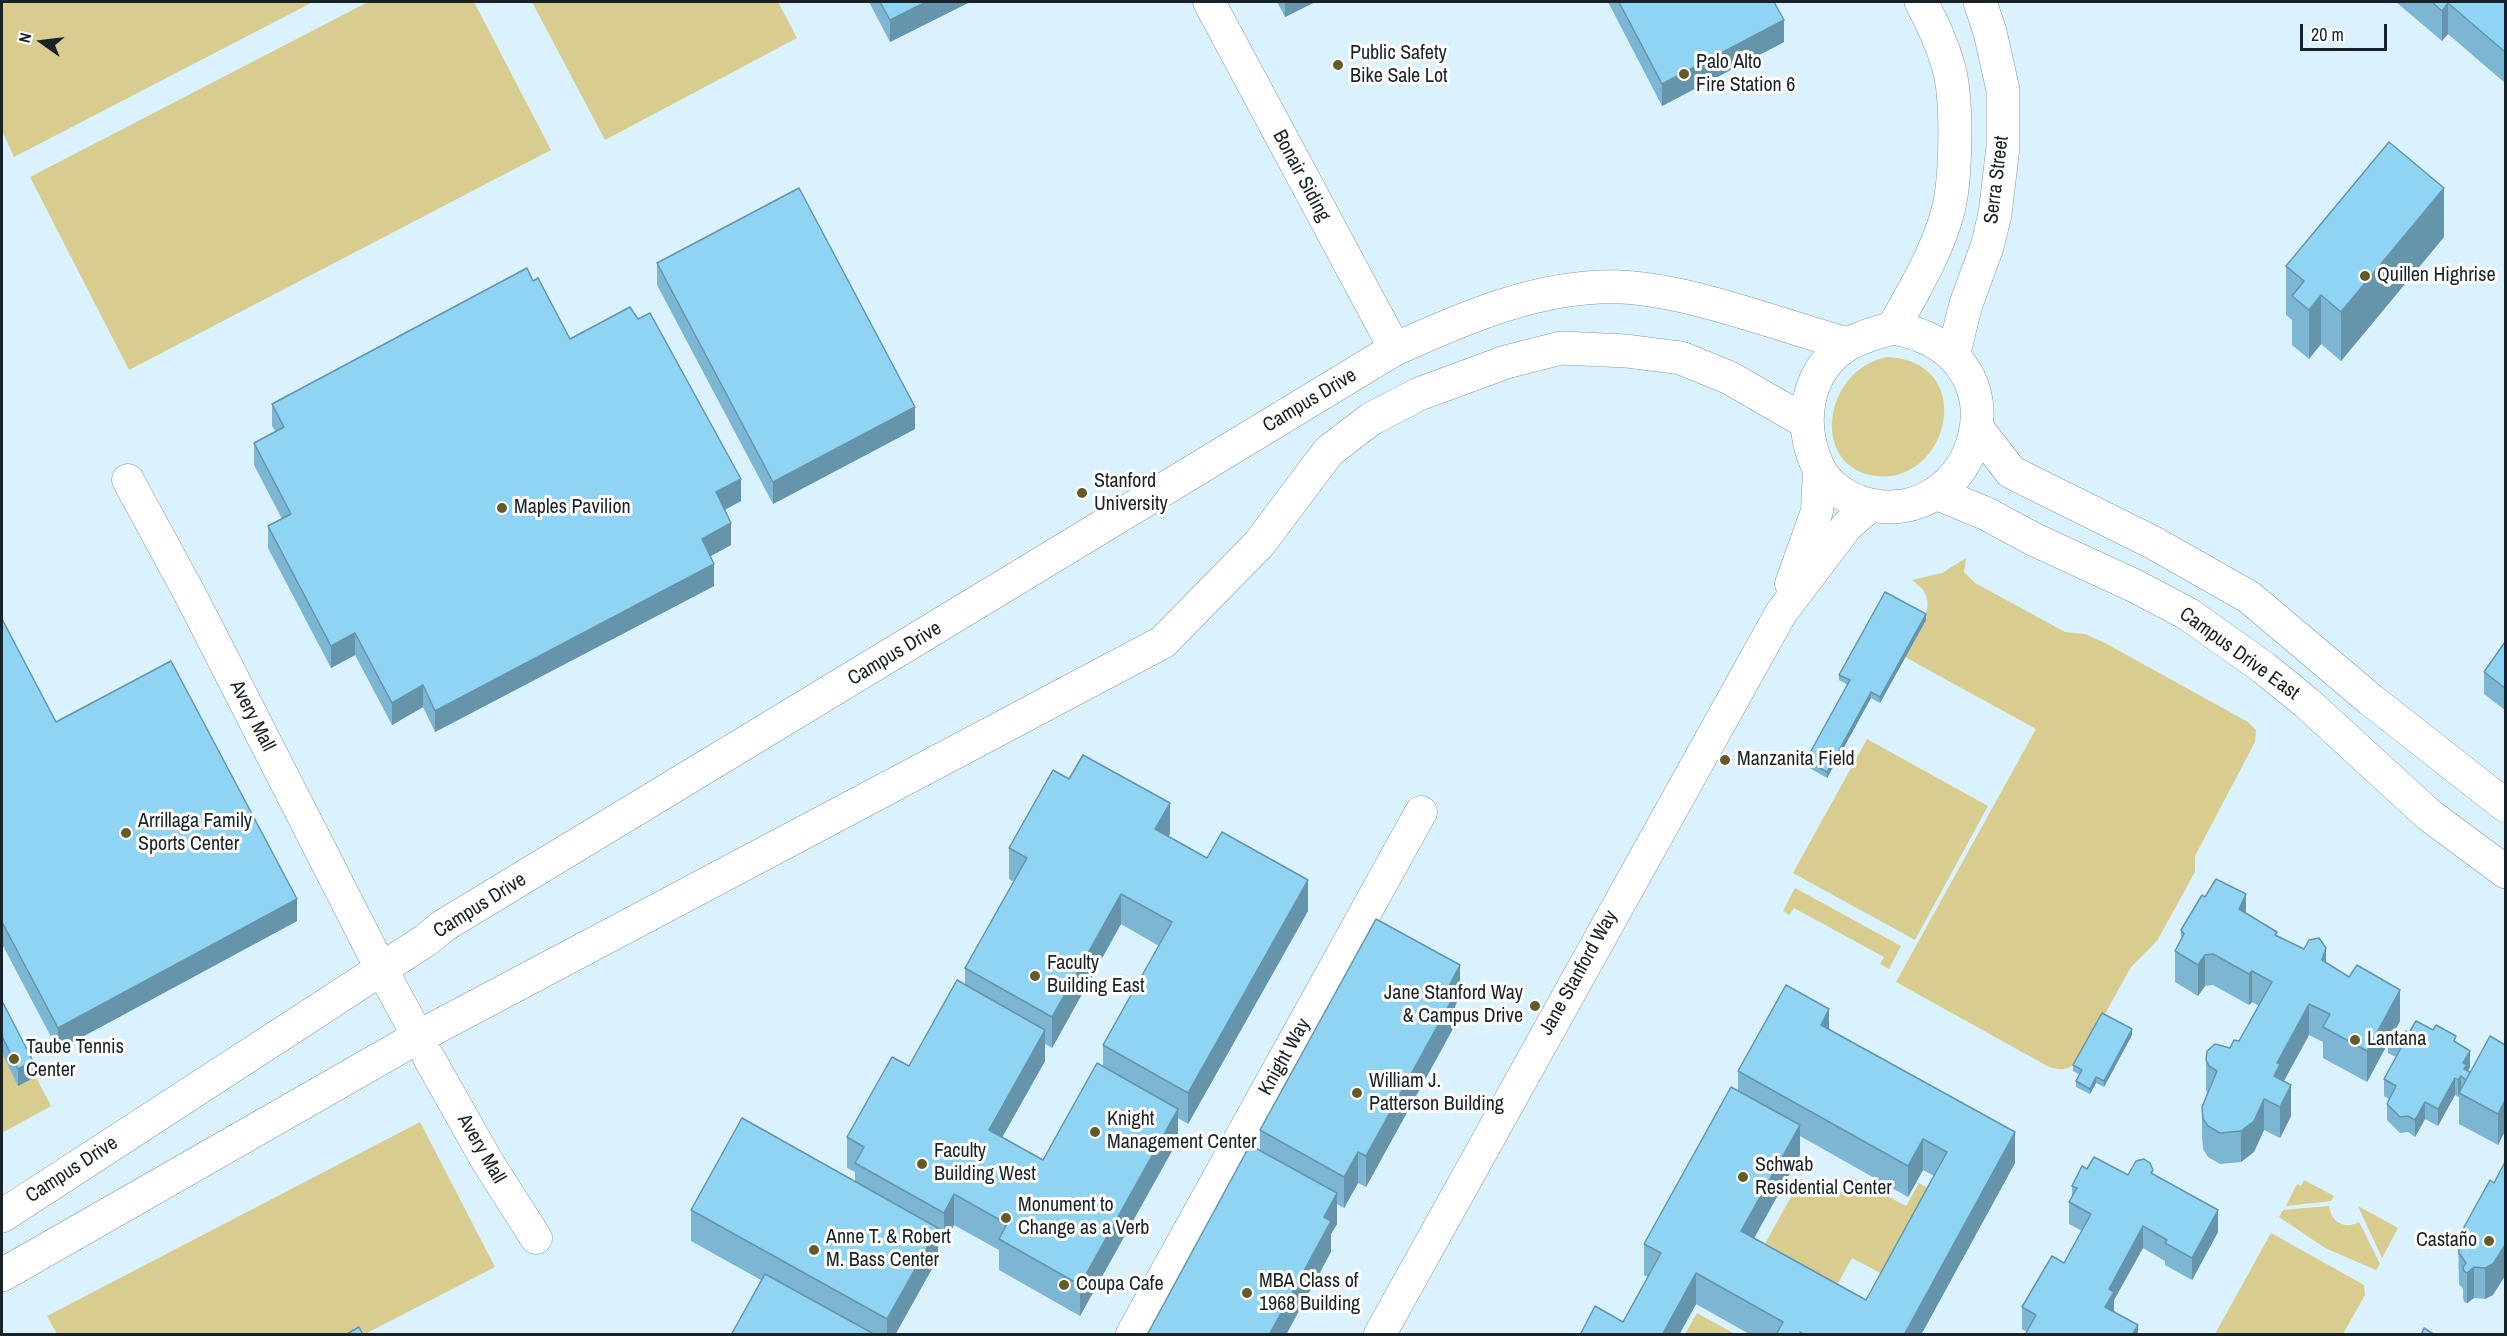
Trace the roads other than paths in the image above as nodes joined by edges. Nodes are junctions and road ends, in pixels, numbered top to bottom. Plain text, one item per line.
1 (1209, 2) edge
2 (1921, 2) edge
3 (1980, 2) edge
4 (1893, 328) junction
5 (1848, 344) junction
6 (1395, 349) junction
7 (1953, 356) junction
8 (1806, 422) junction
9 (1977, 428) junction
10 (1820, 471) junction
11 (128, 480) dead end
12 (1936, 493) junction
13 (1871, 505) junction
14 (1780, 613) junction
15 (2505, 806) edge
16 (1421, 812) dead end
17 (2505, 872) edge
18 (373, 953) dead end
19 (388, 981) dead end
20 (414, 1029) dead end
21 (429, 1058) dead end
22 (2, 1216) edge
23 (536, 1238) dead end
24 (2, 1275) edge
25 (1132, 1335) edge
26 (1380, 1335) edge

1 - 6 street, Bonair Siding
2 - 4 street
3 - 7 street, Serra Street
4 - 5 street, Jane Stanford Way
4 - 7 street, Jane Stanford Way
5 - 6 street, Campus Drive
5 - 8 street, Jane Stanford Way
6 - 22 street, Campus Drive
7 - 9 street, Jane Stanford Way
8 - 10 street, Jane Stanford Way
8 - 24 street
9 - 12 street, Jane Stanford Way
9 - 15 street
10 - 13 street, Jane Stanford Way
10 - 14 street, Jane Stanford Way
11 - 18 street, Avery Mall
12 - 13 street, Jane Stanford Way
12 - 17 street, Campus Drive East
13 - 14 street, Jane Stanford Way
14 - 26 street, Jane Stanford Way
16 - 25 street, Knight Way
19 - 20 street
21 - 23 street, Avery Mall

